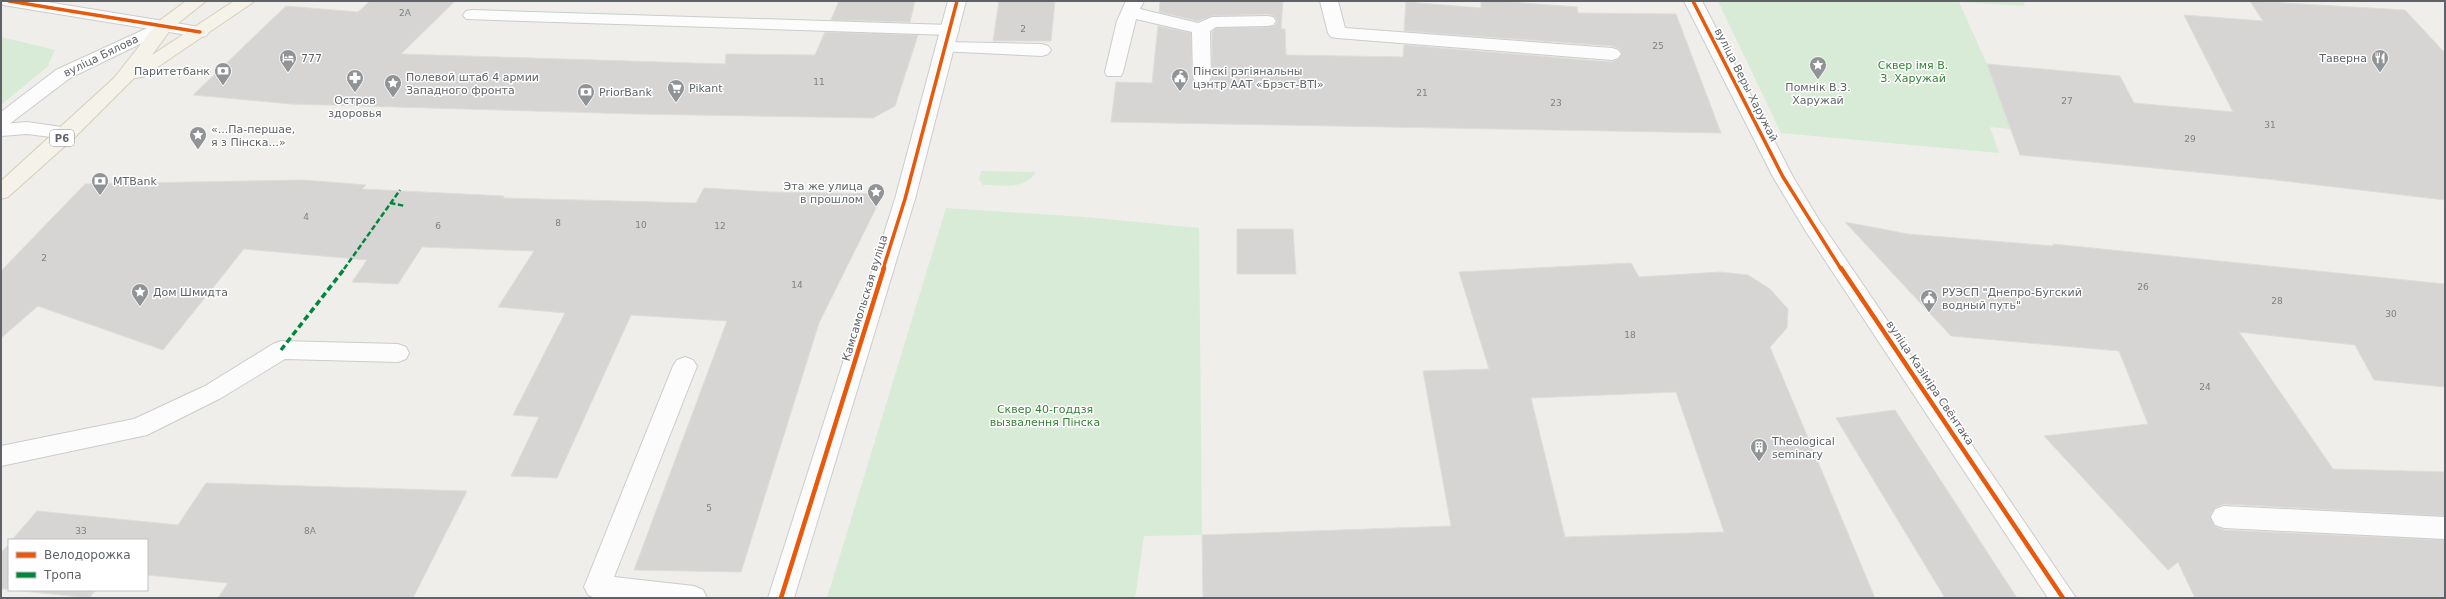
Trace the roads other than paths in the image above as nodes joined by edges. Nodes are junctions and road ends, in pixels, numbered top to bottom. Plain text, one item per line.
1 (9, 1) edge
2 (197, 1) edge
3 (246, 1) edge
4 (957, 1) edge
5 (1329, 1) edge
6 (1693, 1) edge
7 (1132, 7) edge
8 (472, 15) dead end
9 (1267, 21) dead end
10 (166, 25) junction
11 (1201, 30) junction
12 (200, 32) junction
13 (947, 39) junction
14 (1042, 50) dead end
15 (1612, 54) dead end
16 (1114, 72) dead end
17 (1202, 77) dead end
18 (121, 82) junction
19 (1, 121) edge
20 (1, 130) edge
21 (68, 134) junction
22 (1783, 177) joint
23 (1, 192) edge
24 (398, 353) dead end
25 (685, 366) dead end
26 (1, 456) edge
27 (2224, 517) dead end
28 (2445, 528) edge
29 (694, 598) edge
30 (781, 598) edge
31 (2063, 598) edge

1 - 10 street
2 - 10 main road, вуліца Бялова / Р6
3 - 12 main road, вуліца Бялова / Р6
4 - 13 street, Камсамольская вуліца
5 - 15 street
6 - 22 street, вуліца Веры Харужай
7 - 11 street
7 - 16 street
8 - 13 street
9 - 11 street
10 - 12 street
10 - 18 main road, вуліца Бялова / Р6
10 - 19 street, вуліца Бялова
11 - 17 street
12 - 18 main road, вуліца Бялова / Р6
13 - 14 street
13 - 30 street, Камсамольская вуліца
18 - 21 main road, вуліца Бялова / Р6
20 - 21 street
21 - 23 main road, вуліца Бялова / Р6
22 - 31 street, вуліца Казіміра Свёнтака
24 - 26 street
25 - 29 street
27 - 28 street

